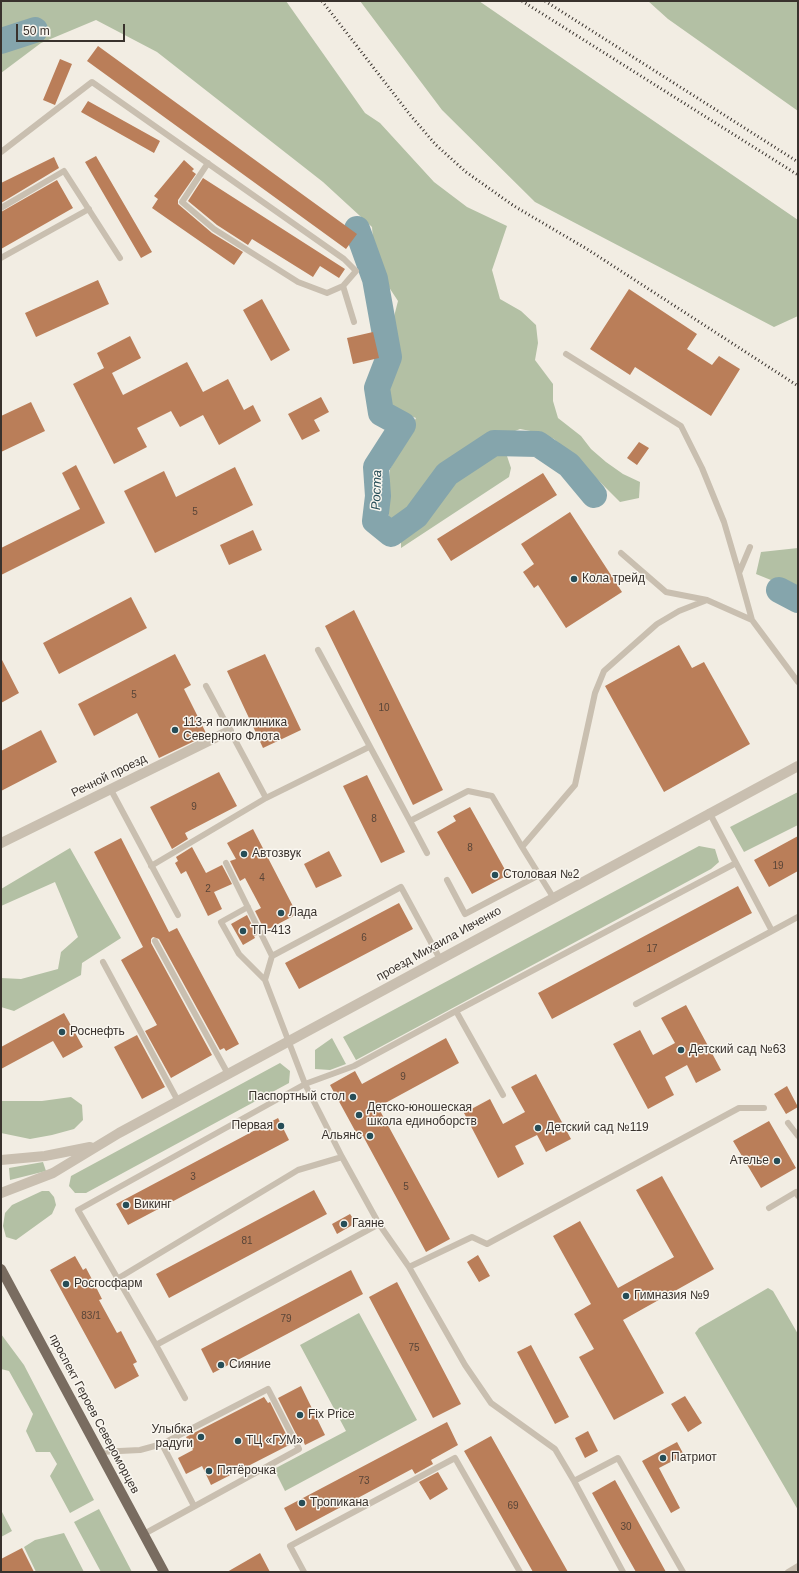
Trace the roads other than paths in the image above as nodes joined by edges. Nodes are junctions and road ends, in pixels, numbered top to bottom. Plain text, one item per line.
1 (1, 152) edge
2 (208, 163) junction
3 (1, 208) edge
4 (89, 209) junction
5 (1, 258) edge
6 (120, 258) dead end
7 (343, 286) junction
8 (354, 322) dead end
9 (566, 354) dead end
10 (750, 547) dead end
11 (621, 554) dead end
12 (739, 573) junction
13 (707, 600) junction
14 (752, 620) junction
15 (318, 650) dead end
16 (798, 682) edge
17 (206, 686) dead end
18 (229, 731) junction
19 (369, 747) junction
20 (798, 766) edge
21 (111, 790) junction
22 (266, 798) junction
23 (709, 812) junction
24 (410, 821) junction
25 (1, 844) edge
26 (522, 847) junction
27 (427, 853) dead end
28 (226, 863) dead end
29 (736, 863) junction
30 (151, 866) junction
31 (539, 875) junction
32 (448, 880) dead end
33 (553, 897) junction
34 (248, 908) junction
35 (178, 915) dead end
36 (798, 917) edge
37 (772, 931) junction
38 (155, 940) dead end
39 (272, 956) junction
40 (440, 959) junction
41 (103, 962) dead end
42 (265, 980) junction
43 (636, 1004) dead end
44 (456, 1011) junction
45 (287, 1041) junction
46 (228, 1074) junction
47 (305, 1084) junction
48 (503, 1095) dead end
49 (178, 1101) junction
50 (764, 1108) dead end
51 (788, 1123) dead end
52 (798, 1136) edge
53 (94, 1146) junction
54 (342, 1157) junction
55 (1, 1160) edge
56 (1, 1193) edge
57 (798, 1196) edge
58 (769, 1208) dead end
59 (379, 1224) junction
60 (409, 1267) junction
61 (1, 1269) edge
62 (117, 1279) junction
63 (156, 1345) junction
64 (185, 1398) dead end
65 (162, 1444) junction
66 (99, 1452) junction
67 (574, 1481) junction
68 (194, 1506) junction
69 (144, 1534) junction
70 (798, 1566) edge
71 (164, 1572) edge
72 (304, 1572) edge
73 (520, 1572) edge
74 (623, 1572) edge
75 (683, 1572) edge
76 (788, 1572) edge

1 - 2 lane
2 - 7 lane
2 - 7 lane
3 - 4 lane
4 - 5 lane
4 - 6 lane
7 - 8 lane
9 - 12 lane
10 - 12 lane
11 - 13 lane
12 - 14 lane
13 - 14 lane
13 - 26 lane
14 - 16 lane
15 - 19 lane
17 - 18 lane
18 - 21 street, Речной проезд
18 - 22 lane
19 - 22 lane
19 - 24 lane
20 - 23 street, проезд Михаила Ивченко
21 - 25 street, Речной проезд
21 - 30 lane
22 - 30 lane
23 - 29 lane
23 - 33 street, проезд Михаила Ивченко
24 - 26 lane
24 - 27 lane
26 - 31 lane
28 - 34 lane
29 - 37 lane
29 - 44 lane
30 - 35 lane
31 - 32 lane
31 - 33 lane
33 - 40 street, проезд Михаила Ивченко
34 - 39 lane
34 - 42 lane
36 - 37 lane
37 - 43 lane
38 - 46 lane
39 - 40 lane
39 - 42 lane
40 - 45 street, проезд Михаила Ивченко
41 - 49 lane
42 - 45 lane
44 - 47 lane
44 - 48 lane
45 - 46 street, проезд Михаила Ивченко
45 - 47 lane
46 - 49 street, проезд Михаила Ивченко
47 - 54 lane
47 - 62 lane
49 - 53 street, проезд Михаила Ивченко
50 - 60 lane
51 - 52 lane
53 - 55 street
53 - 56 street
54 - 59 lane
54 - 62 lane
57 - 58 lane
59 - 60 lane
59 - 63 lane
60 - 67 lane
61 - 66 main road, проспект Героев Североморцев
62 - 63 lane
63 - 64 lane
65 - 66 lane
65 - 68 lane
65 - 68 lane
66 - 69 main road, проспект Героев Североморцев
67 - 74 lane
67 - 75 lane
68 - 69 lane
69 - 71 main road, проспект Героев Североморцев
70 - 76 lane
72 - 73 lane

